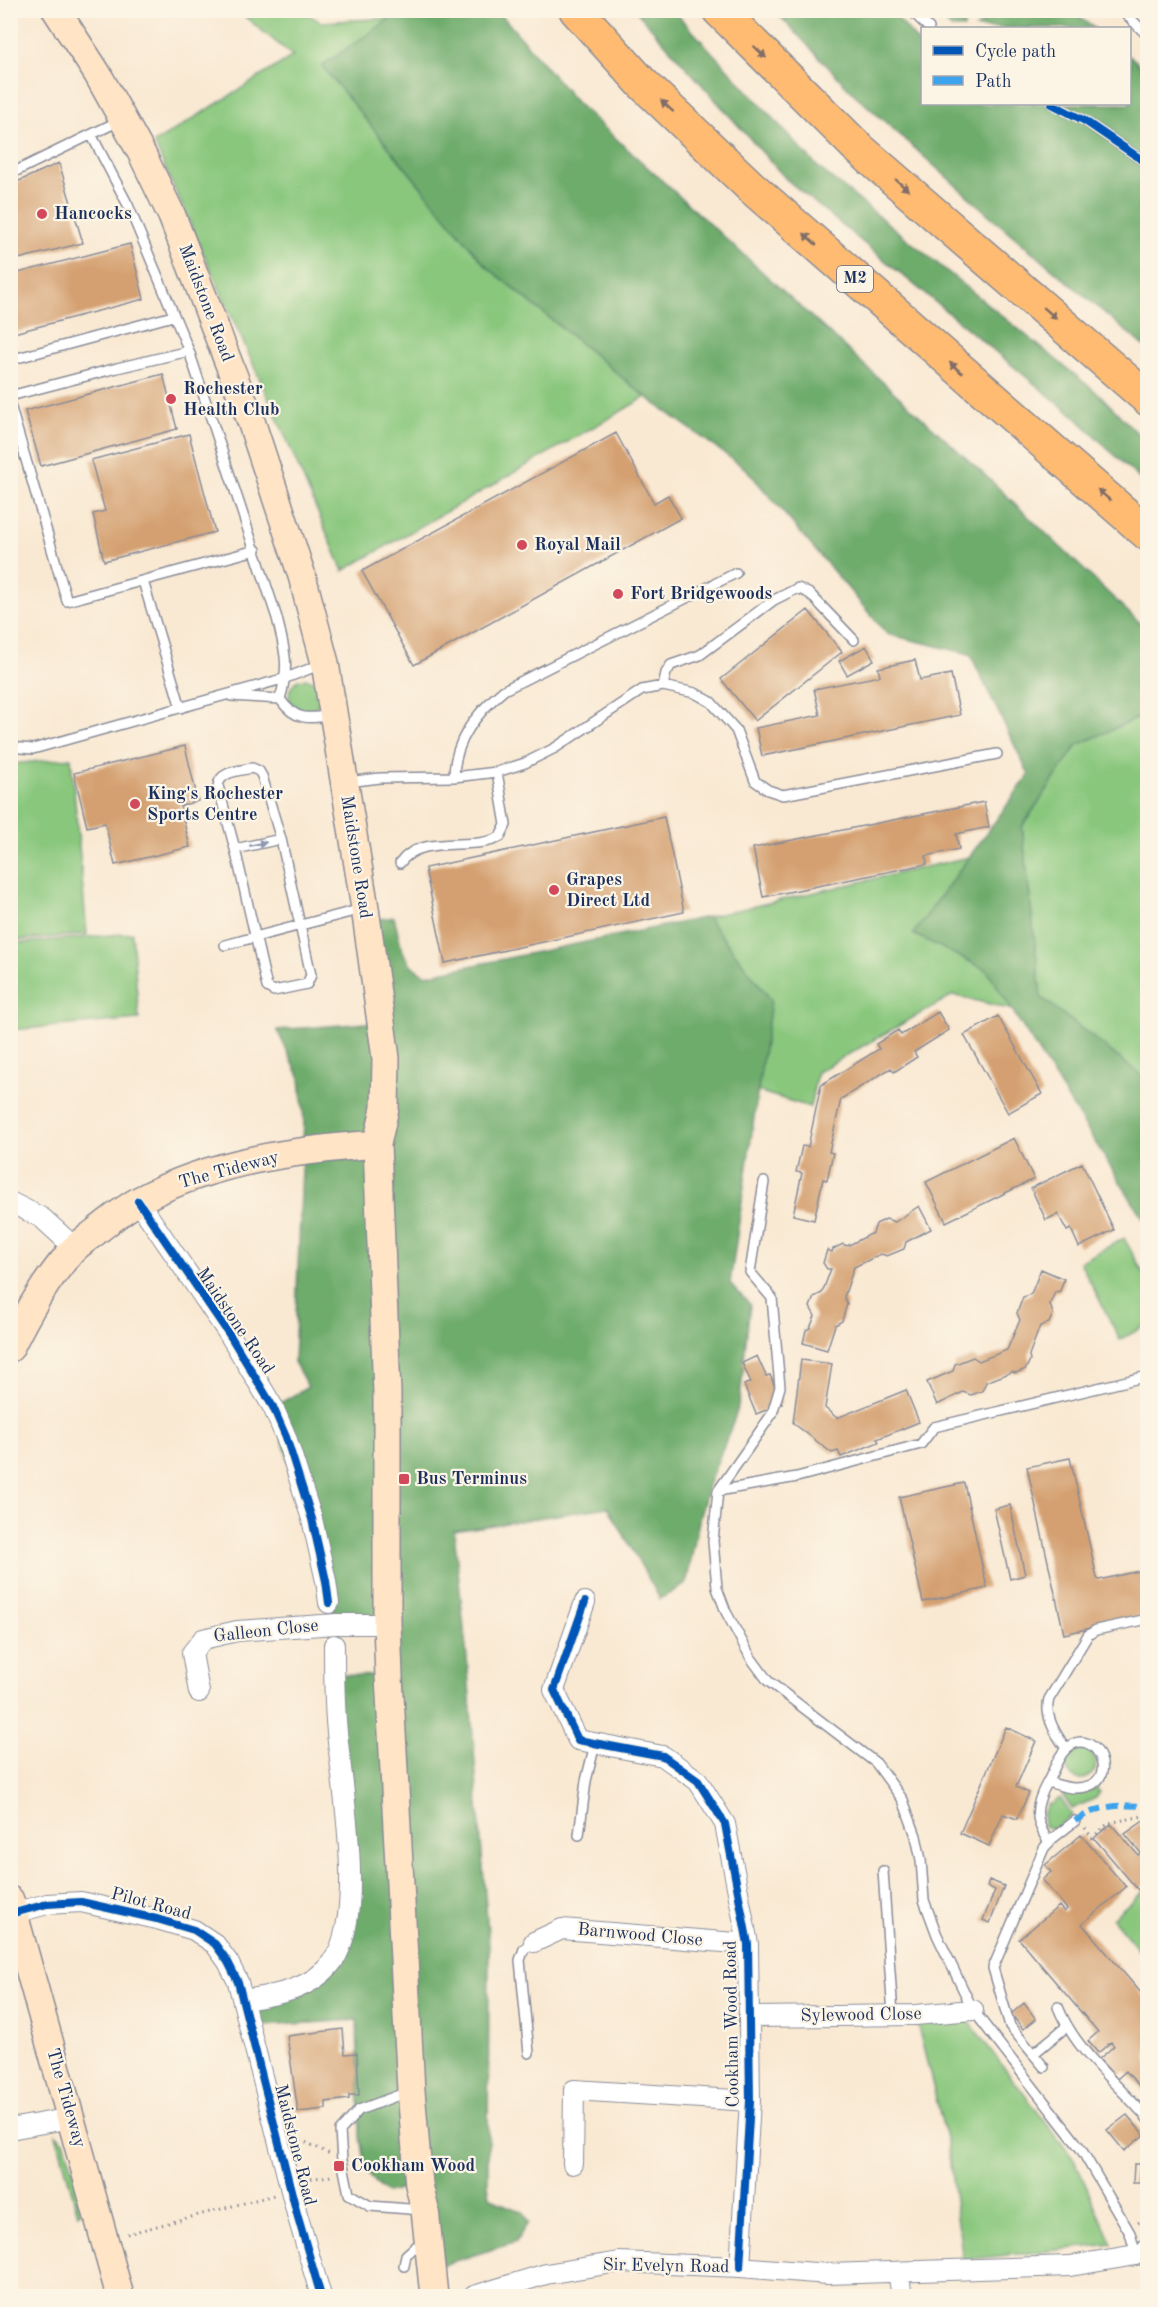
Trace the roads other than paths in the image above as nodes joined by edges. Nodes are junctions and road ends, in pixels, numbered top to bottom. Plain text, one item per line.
1 (56, 10) edge
2 (576, 10) edge
3 (719, 10) edge
4 (910, 10) edge
5 (1122, 10) edge
6 (928, 27) edge
7 (1148, 36) edge
8 (1054, 105) edge
9 (123, 119) junction
10 (92, 136) junction
11 (1148, 164) edge
12 (10, 174) edge
13 (173, 316) junction
14 (189, 351) junction
15 (10, 360) edge
16 (10, 396) edge
17 (1148, 399) edge
18 (10, 405) edge
19 (1148, 534) edge
20 (256, 550) junction
21 (736, 573) dead end
22 (143, 580) junction
23 (855, 640) dead end
24 (325, 663) junction
25 (286, 678) junction
26 (663, 686) junction
27 (223, 695) junction
28 (280, 699) junction
29 (181, 708) junction
30 (333, 715) junction
31 (10, 747) edge
32 (997, 754) dead end
33 (496, 772) junction
34 (454, 777) junction
35 (344, 782) junction
36 (281, 839) junction
37 (235, 849) junction
38 (400, 864) dead end
39 (365, 908) junction
40 (302, 924) junction
41 (255, 936) junction
42 (225, 945) dead end
43 (377, 1144) junction
44 (764, 1182) dead end
45 (138, 1201) junction
46 (10, 1202) edge
47 (75, 1248) junction
48 (10, 1348) edge
49 (1148, 1376) edge
50 (718, 1491) junction
51 (585, 1602) dead end
52 (329, 1603) dead end
53 (1148, 1619) edge
54 (387, 1624) junction
55 (334, 1645) dead end
56 (199, 1692) dead end
57 (595, 1744) junction
58 (1066, 1748) junction
59 (1047, 1782) junction
60 (1075, 1821) dead end
61 (579, 1835) dead end
62 (1049, 1843) junction
63 (883, 1871) dead end
64 (12, 1906) edge
65 (534, 1942) joint
66 (748, 1944) junction
67 (244, 2000) junction
68 (1058, 2007) dead end
69 (973, 2010) junction
70 (893, 2016) junction
71 (750, 2017) junction
72 (1066, 2027) junction
73 (528, 2053) dead end
74 (1033, 2054) junction
75 (1044, 2067) dead end
76 (411, 2091) junction
77 (750, 2101) junction
78 (71, 2118) junction
79 (1148, 2119) edge
80 (10, 2129) edge
81 (573, 2164) dead end
82 (425, 2210) junction
83 (429, 2249) junction
84 (1144, 2250) edge
85 (404, 2266) dead end
86 (740, 2267) junction
87 (898, 2272) junction
88 (120, 2296) edge
89 (321, 2296) edge
90 (434, 2296) edge
91 (474, 2296) edge
92 (902, 2296) edge

1 - 9 main road, Maidstone Road
19 -> 2 highway, M2
3 -> 17 highway
4 - 6 lane
5 - 7 lane
8 - 11 lane
9 - 10 lane
9 - 24 main road, Maidstone Road
10 - 12 lane
10 - 13 lane
13 - 14 lane
13 - 15 lane
14 - 16 lane
14 - 20 lane
18 - 22 lane
20 - 22 lane
20 - 25 lane
21 - 34 lane
22 - 29 lane
23 - 26 lane
24 - 25 lane
24 - 30 main road, Maidstone Road
25 - 27 lane
25 - 28 lane
26 - 32 lane
26 - 33 lane
27 - 28 lane
27 - 29 lane
28 - 30 lane
29 - 31 lane
30 - 35 main road, Maidstone Road
33 - 34 lane
33 - 38 lane
34 - 35 lane
35 - 39 main road, Maidstone Road
37 -> 36 lane
36 - 37 lane
36 - 40 lane
37 - 41 lane
39 - 40 lane
39 - 43 main road, Maidstone Road
40 - 41 lane
40 - 41 lane
41 - 42 lane
43 - 45 main road, The Tideway
43 - 54 main road, Maidstone Road
44 - 50 lane
45 - 47 main road, The Tideway
45 - 52 street, Maidstone Road
46 - 47 street
47 - 48 main road, The Tideway
49 - 50 lane
50 - 69 lane
51 - 57 street, Cookham Wood Road
53 - 58 lane
54 - 56 street, Galleon Close
54 - 76 main road, Maidstone Road
55 - 67 street
57 - 61 lane
57 - 66 street, Cookham Wood Road
58 - 59 lane
58 - 59 lane
59 - 62 lane
60 - 62 lane
62 - 74 lane
63 - 70 lane
64 - 67 street, Pilot Road
64 - 78 main road, The Tideway
65 - 66 street, Barnwood Close
65 - 73 lane
66 - 71 street, Cookham Wood Road
67 - 89 street, Maidstone Road
68 - 72 lane
69 - 70 street, Sylewood Close
69 - 84 lane
70 - 71 street, Sylewood Close
71 - 77 street, Cookham Wood Road
72 - 74 lane
72 - 79 lane
74 - 75 lane
76 - 82 main road, Maidstone Road
76 - 82 lane
77 - 81 street
77 - 86 street, Cookham Wood Road
78 - 80 street
78 - 88 main road, The Tideway
82 - 83 main road, Maidstone Road
83 - 85 lane
83 - 90 main road, Maidstone Road
84 - 87 street, Sir Evelyn Road
86 - 87 street, Sir Evelyn Road
86 - 91 street, Sir Evelyn Road
87 - 92 street

